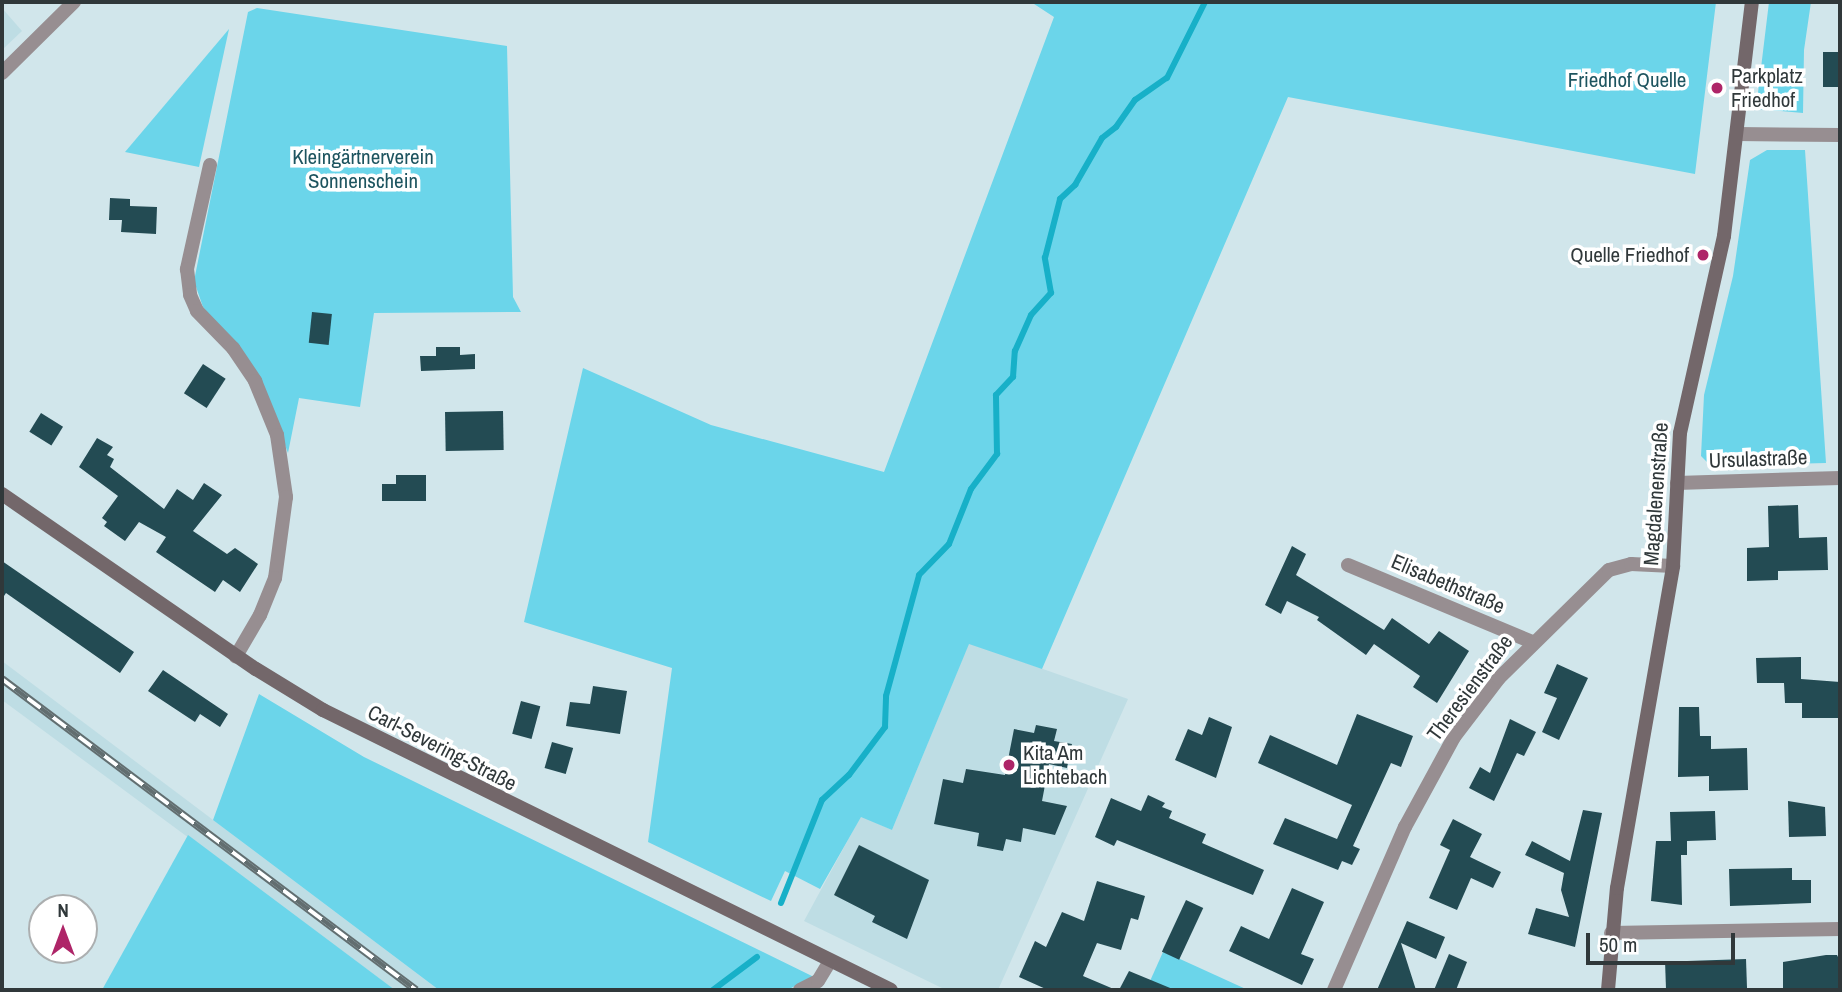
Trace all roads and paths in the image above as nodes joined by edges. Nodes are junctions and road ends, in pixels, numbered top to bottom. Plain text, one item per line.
1 (74, 2) edge
2 (1752, 2) edge
3 (2, 74) edge
4 (1737, 134) junction
5 (1840, 135) edge
6 (209, 165) dead end
7 (1840, 478) edge
8 (1678, 483) junction
9 (2, 494) edge
10 (1348, 565) dead end
11 (1673, 566) junction
12 (1532, 642) junction
13 (236, 656) junction
14 (1840, 929) edge
15 (1611, 933) junction
16 (831, 961) junction
17 (800, 990) edge
18 (891, 990) edge
19 (1335, 990) edge
20 (1608, 990) edge

1 - 3 street
2 - 4 street, Magdalenenstraße
4 - 5 street
4 - 8 street, Magdalenenstraße
6 - 13 street
7 - 8 street, Ursulastraße
8 - 11 street, Magdalenenstraße
9 - 13 street, Carl-Severing-Straße
10 - 12 street, Elisabethstraße
11 - 12 street, Theresienstraße
11 - 15 street, Magdalenenstraße
12 - 19 street, Theresienstraße
13 - 16 street, Carl-Severing-Straße
14 - 15 street
15 - 20 street, Magdalenenstraße
16 - 17 street
16 - 18 street, Carl-Severing-Straße

